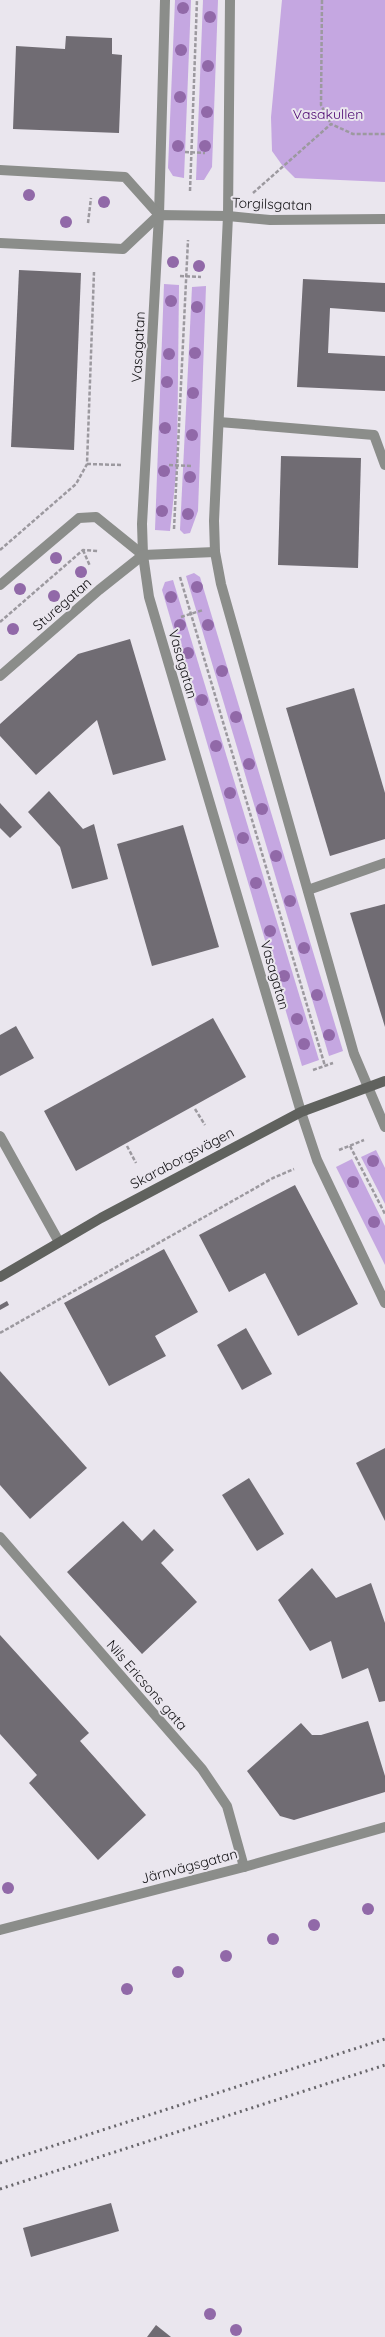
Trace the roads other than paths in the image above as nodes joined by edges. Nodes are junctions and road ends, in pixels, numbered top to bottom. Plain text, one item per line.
1 (165, 0) edge
2 (230, 0) edge
3 (0, 170) edge
4 (159, 215) junction
5 (228, 216) junction
6 (385, 218) edge
7 (0, 243) edge
8 (219, 422) junction
9 (385, 465) edge
10 (216, 552) junction
11 (143, 555) junction
12 (0, 585) edge
13 (0, 676) edge
14 (385, 863) edge
15 (308, 890) junction
16 (385, 1081) edge
17 (369, 1085) junction
18 (301, 1112) junction
19 (385, 1127) edge
20 (0, 1136) edge
21 (59, 1242) junction
22 (0, 1276) edge
23 (385, 1303) edge
24 (0, 1537) edge
25 (385, 1827) edge
26 (244, 1867) junction
27 (0, 1930) edge

1 - 4 street, Vasagatan
2 - 5 street
3 - 4 street
4 - 5 street, Torgilsgatan
4 - 7 street
4 - 11 street, Vasagatan
5 - 6 street, Torgilsgatan
5 - 8 street
8 - 9 street
8 - 10 street
10 - 11 street
10 - 15 street
11 - 12 street
11 - 13 street, Sturegatan
11 - 18 street, Vasagatan
14 - 15 street
15 - 17 street
16 - 17 street, Skaraborgsvägen
17 - 18 street, Skaraborgsvägen
17 - 19 street
18 - 21 street, Skaraborgsvägen
18 - 23 street, Vasagatan
20 - 21 street
21 - 22 street, Skaraborgsvägen
24 - 26 street, Nils Ericsons gata
25 - 26 street, Järnvägsgatan
26 - 27 street, Järnvägsgatan

